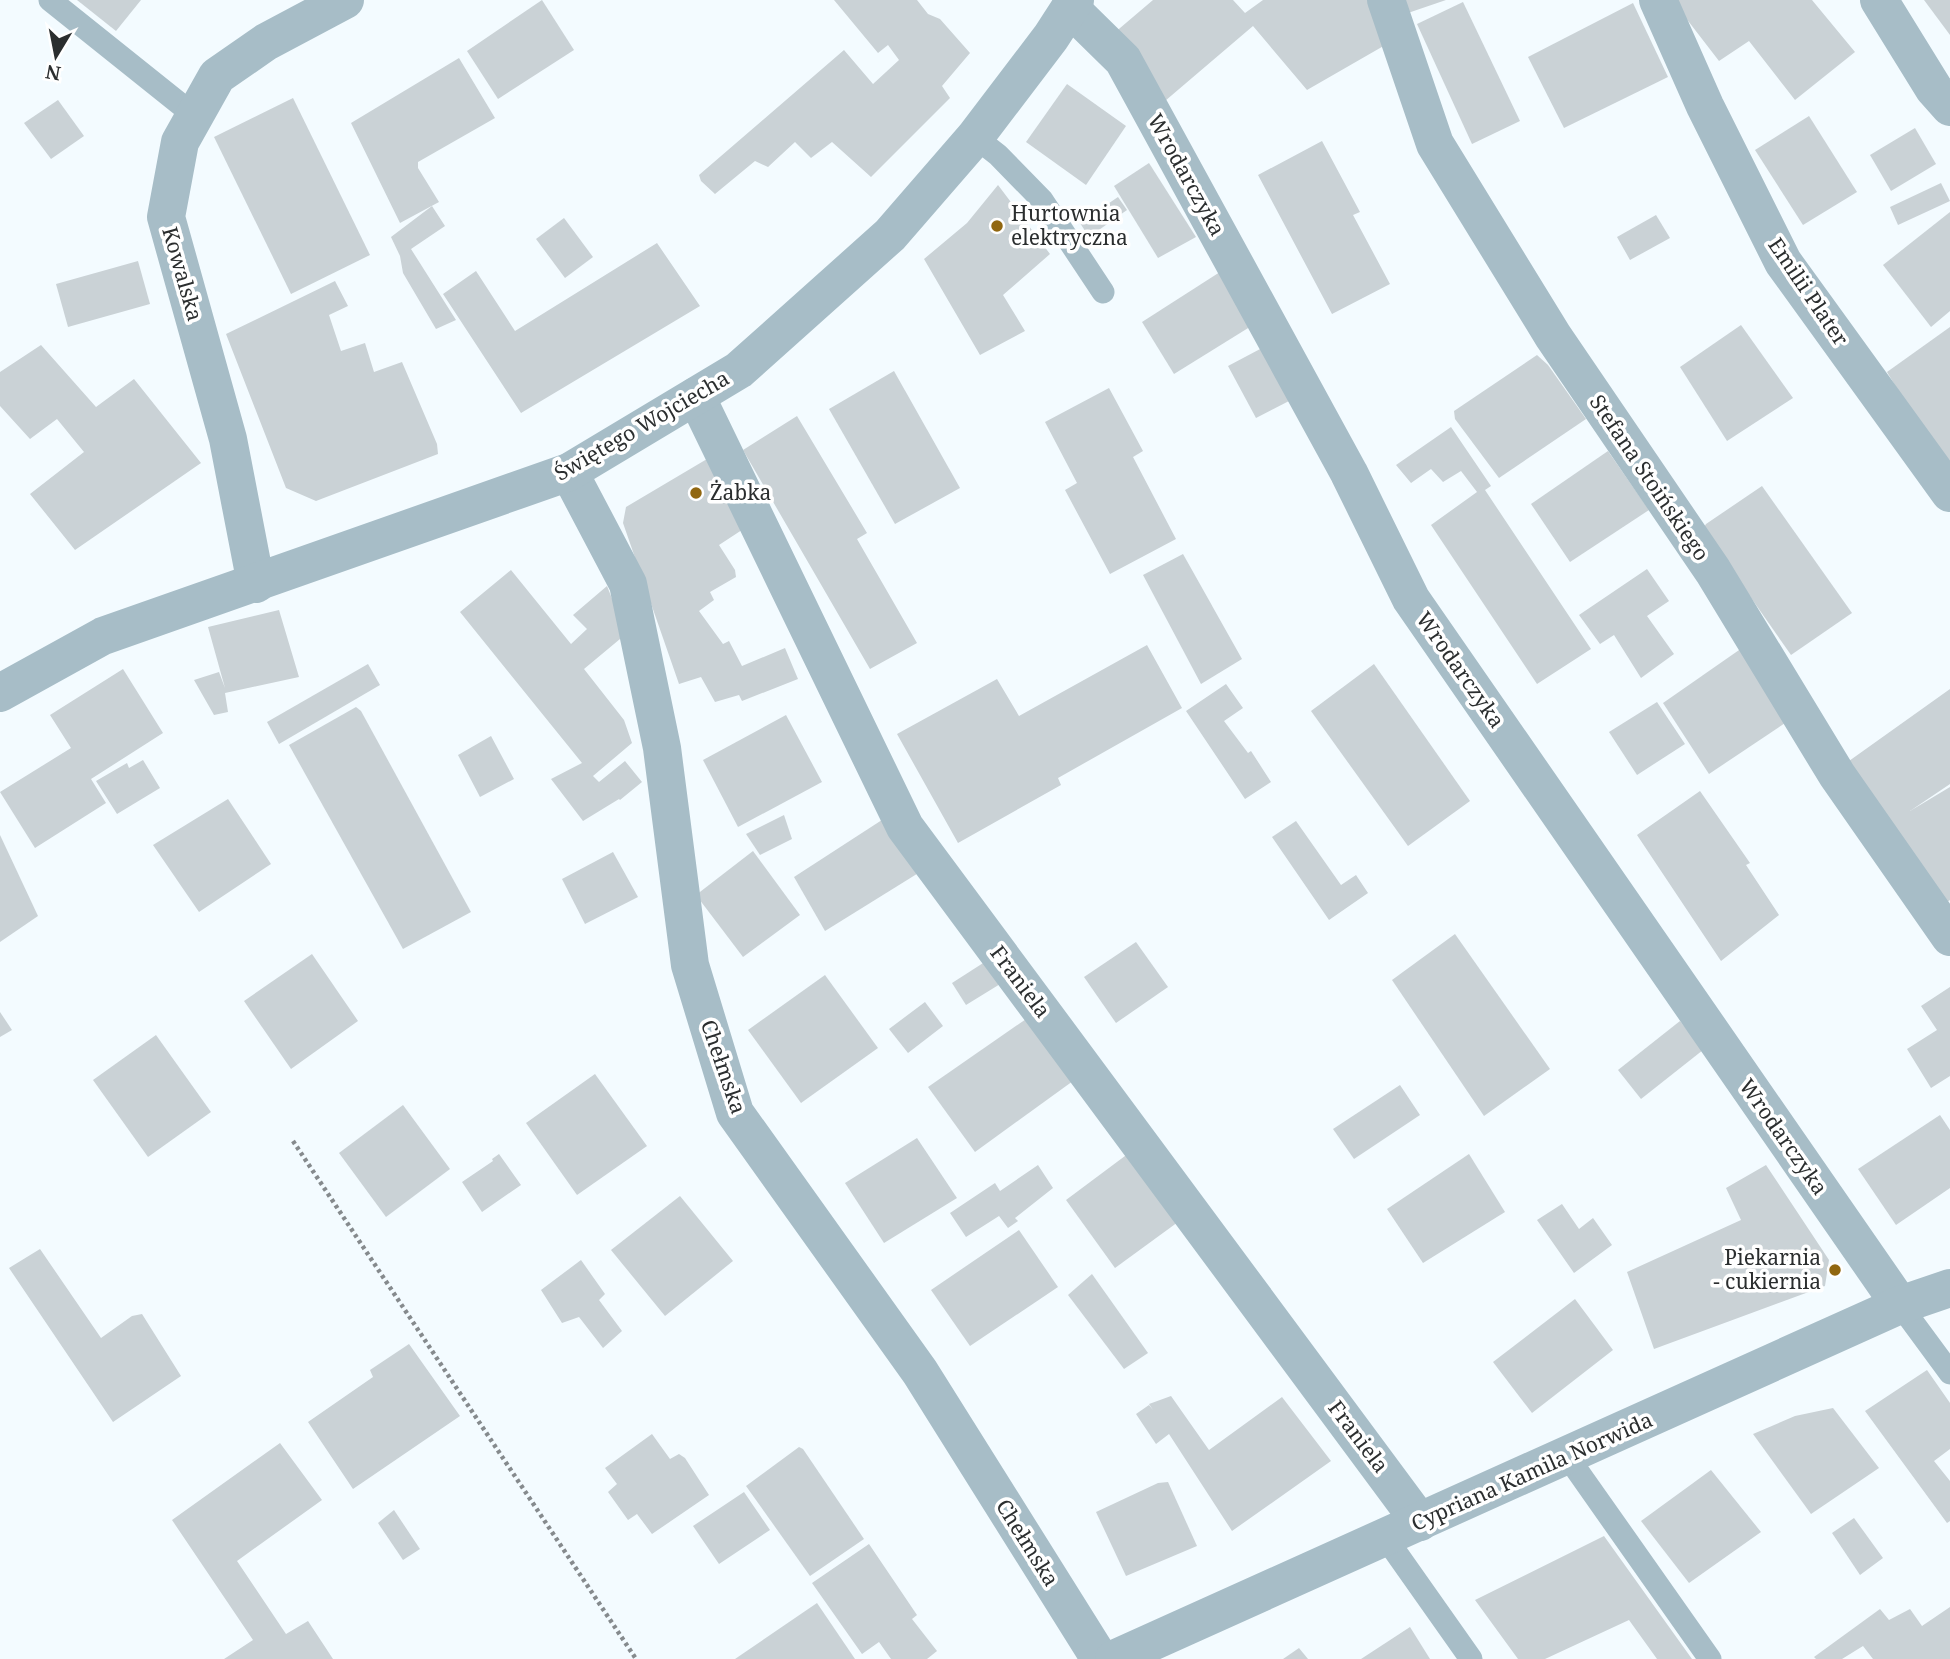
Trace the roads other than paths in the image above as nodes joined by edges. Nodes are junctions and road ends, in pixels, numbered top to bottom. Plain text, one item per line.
1 (50, 0) edge
2 (345, 0) edge
3 (1387, 0) edge
4 (1658, 0) edge
5 (1879, 0) edge
6 (1073, 4) edge
7 (1950, 107) edge
8 (195, 116) junction
9 (975, 136) junction
10 (1103, 292) dead end
11 (696, 396) junction
12 (569, 472) junction
13 (1950, 493) edge
14 (256, 584) junction
15 (0, 693) edge
16 (1950, 937) edge
17 (1950, 1288) edge
18 (1900, 1305) junction
19 (1950, 1373) edge
20 (1567, 1456) junction
21 (1420, 1522) junction
22 (1385, 1537) junction
23 (1100, 1659) edge
24 (1116, 1659) edge
25 (1471, 1659) edge
26 (1710, 1659) edge

1 - 8 lane
2 - 8 street, Kowalska
3 - 16 street, Stefana Stoińskiego
4 - 13 street, Emilii Plater
5 - 7 street
6 - 9 street, Świętego Wojciecha
6 - 18 street, Wrodarczyka
8 - 14 street, Kowalska
9 - 10 lane
9 - 11 street, Świętego Wojciecha
11 - 12 street, Świętego Wojciecha
11 - 21 street, Franiela
12 - 14 street, Świętego Wojciecha
12 - 23 street, Chełmska
14 - 15 street, Świętego Wojciecha
17 - 18 street, Cypriana Kamila Norwida
18 - 19 lane
18 - 20 street, Cypriana Kamila Norwida
20 - 21 street, Cypriana Kamila Norwida
20 - 26 lane
21 - 22 street, Cypriana Kamila Norwida
22 - 24 street, Cypriana Kamila Norwida
22 - 25 lane

